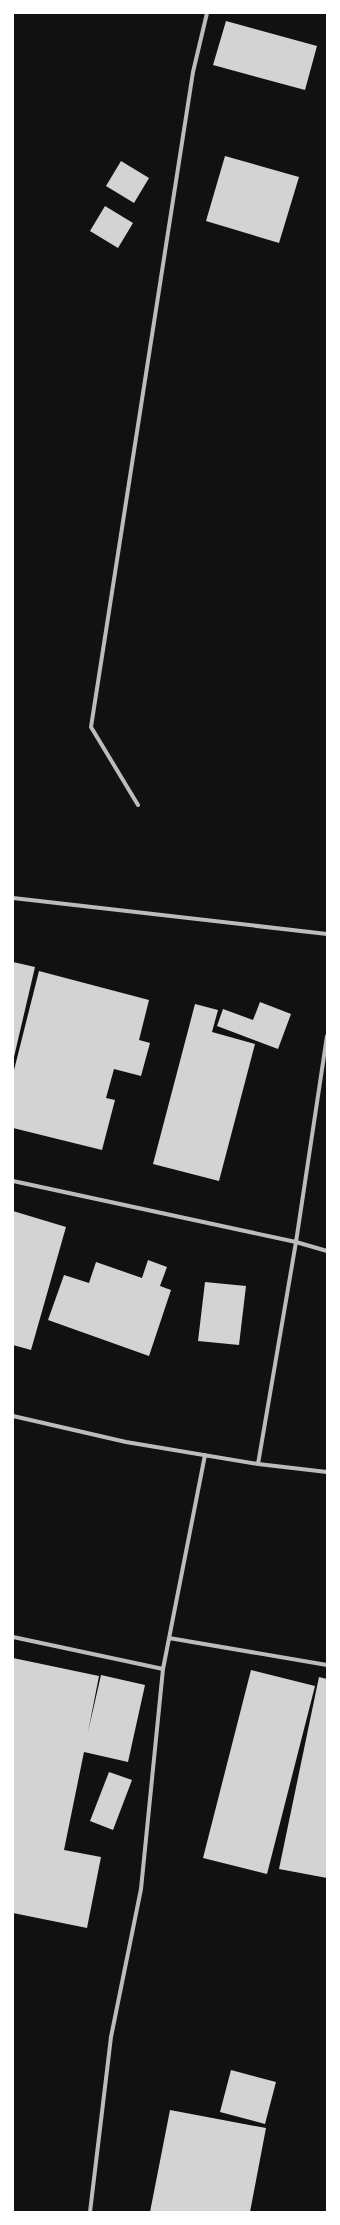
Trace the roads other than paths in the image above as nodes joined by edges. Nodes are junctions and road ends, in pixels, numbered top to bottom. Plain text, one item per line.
1 (207, 13) edge
2 (138, 805) dead end
3 (13, 898) edge
4 (327, 934) edge
5 (327, 1036) edge
6 (13, 1181) edge
7 (296, 1242) junction
8 (327, 1251) edge
9 (13, 1416) edge
10 (205, 1455) junction
11 (258, 1464) junction
12 (327, 1472) edge
13 (13, 1637) edge
14 (169, 1638) junction
15 (327, 1665) edge
16 (163, 1669) junction
17 (90, 2212) edge

1 - 2 street
3 - 4 street
5 - 7 street
6 - 7 street
7 - 8 street
7 - 11 street
9 - 10 street
10 - 11 street
10 - 14 street
11 - 12 street
13 - 16 street
14 - 15 street
14 - 16 street
16 - 17 street

